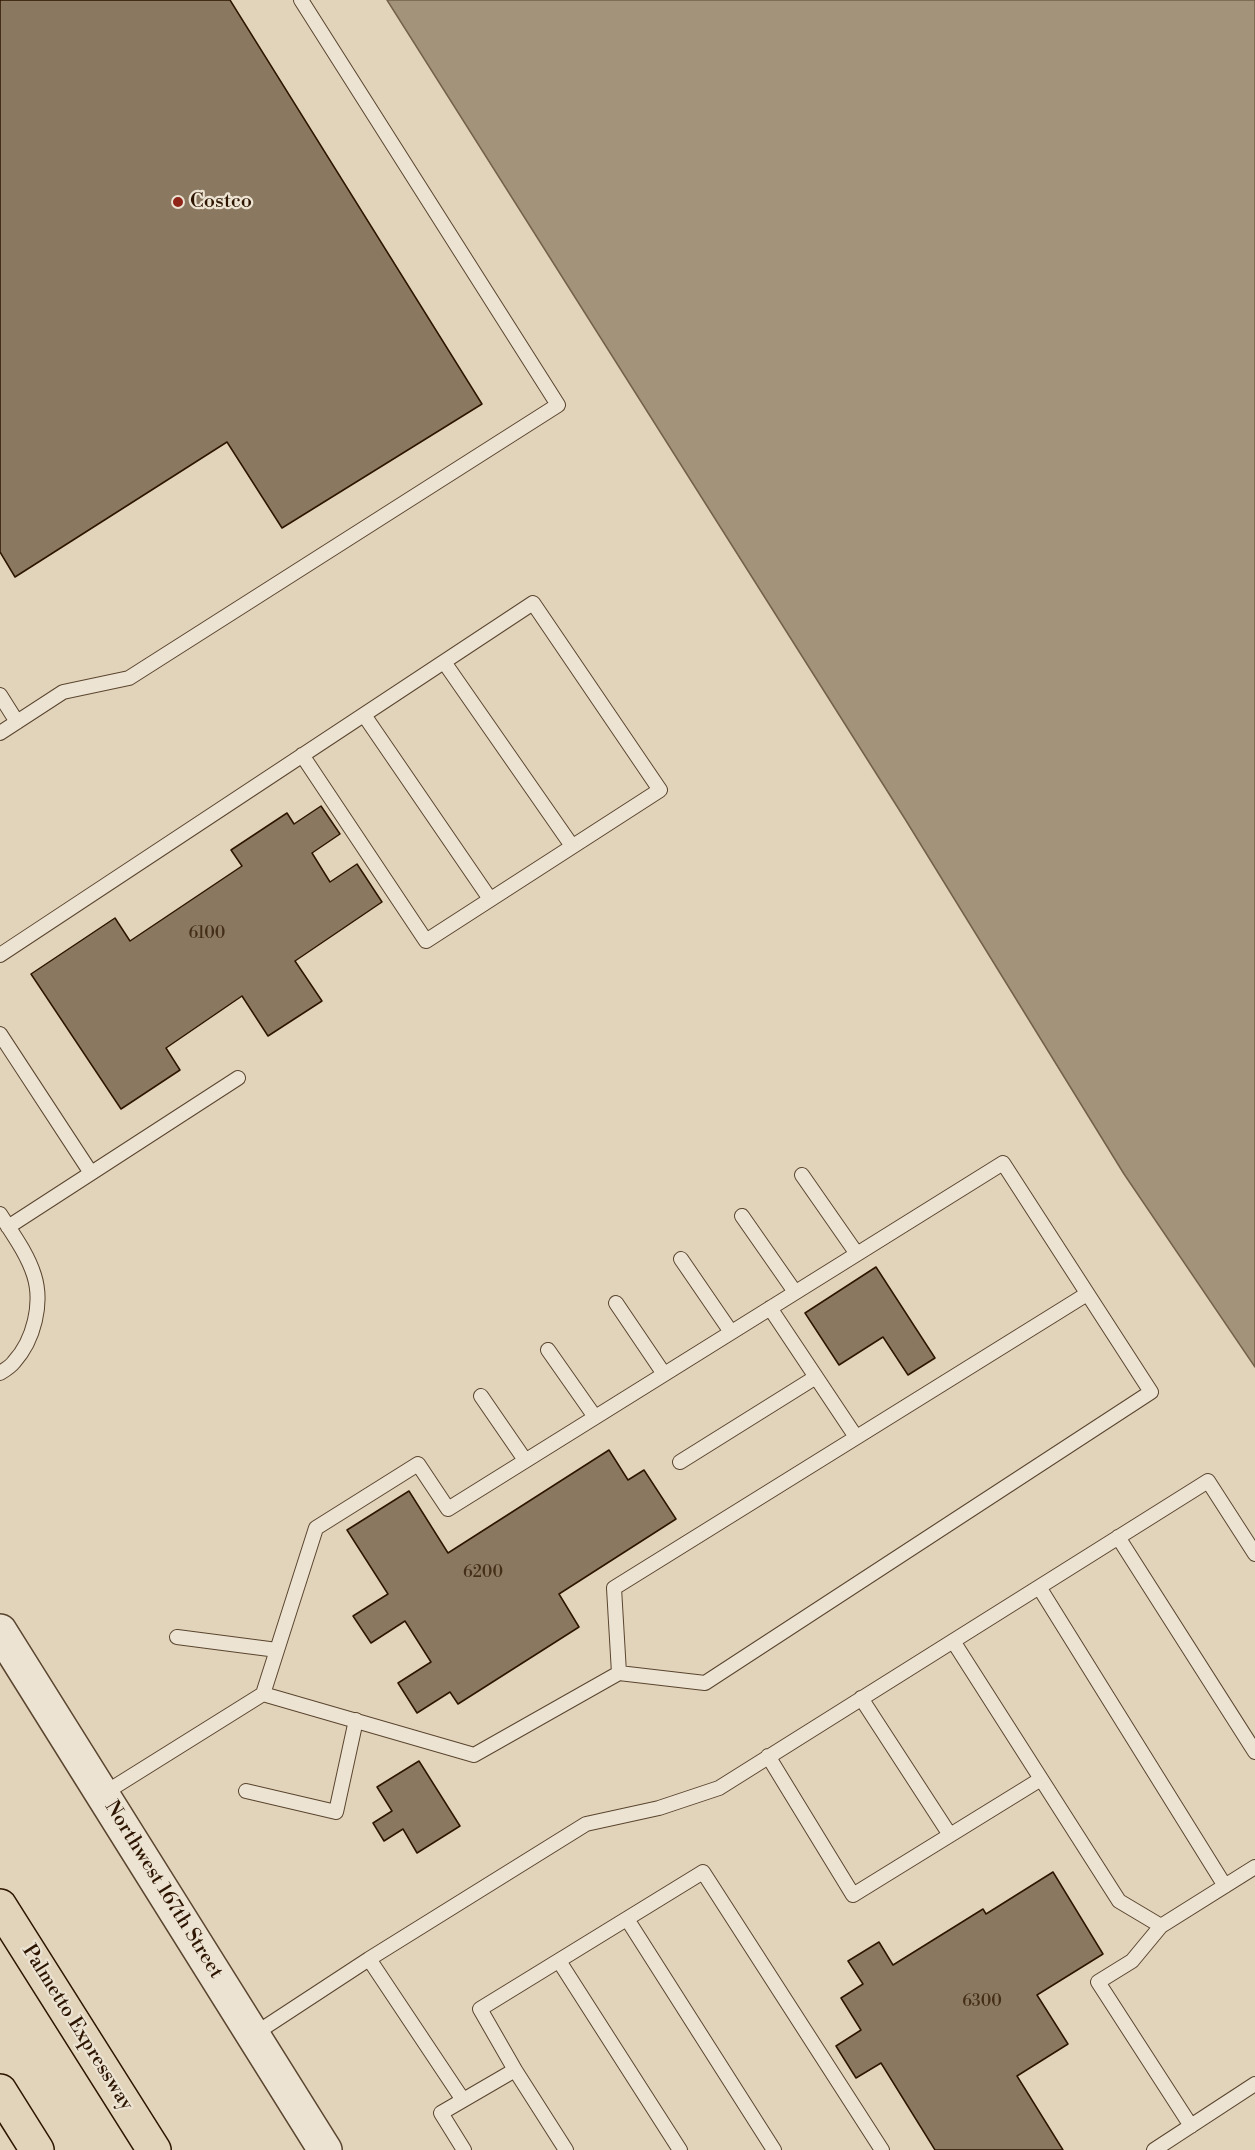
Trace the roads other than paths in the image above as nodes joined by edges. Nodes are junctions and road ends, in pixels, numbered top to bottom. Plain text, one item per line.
1 (301, 0) edge
2 (444, 662) junction
3 (0, 695) edge
4 (364, 715) junction
5 (17, 722) junction
6 (0, 733) edge
7 (302, 756) junction
8 (572, 846) junction
9 (490, 899) junction
10 (0, 955) edge
11 (0, 1034) edge
12 (238, 1078) dead end
13 (91, 1173) junction
14 (802, 1175) dead end
15 (0, 1215) edge
16 (742, 1216) dead end
17 (8, 1227) junction
18 (857, 1254) junction
19 (681, 1259) dead end
20 (795, 1292) junction
21 (1087, 1294) junction
22 (616, 1303) dead end
23 (770, 1308) junction
24 (731, 1332) junction
25 (548, 1350) dead end
26 (0, 1373) edge
27 (664, 1374) junction
28 (816, 1377) junction
29 (481, 1396) dead end
30 (595, 1417) junction
31 (856, 1437) junction
32 (525, 1460) junction
33 (680, 1462) dead end
34 (1118, 1537) junction
35 (1255, 1554) edge
36 (1039, 1587) junction
37 (0, 1631) edge
38 (177, 1637) dead end
39 (953, 1641) junction
40 (277, 1650) junction
41 (619, 1673) junction
42 (263, 1694) junction
43 (861, 1698) junction
44 (356, 1720) junction
45 (1255, 1752) edge
46 (768, 1756) junction
47 (1041, 1779) junction
48 (246, 1791) dead end
49 (103, 1794) junction
50 (950, 1835) junction
51 (1255, 1867) edge
52 (1225, 1886) junction
53 (0, 1906) edge
54 (627, 1919) junction
55 (1161, 1926) junction
56 (369, 1959) junction
57 (559, 1961) junction
58 (253, 2036) junction
59 (515, 2070) junction
60 (1255, 2084) edge
61 (0, 2091) edge
62 (463, 2100) junction
63 (1191, 2126) junction
64 (37, 2150) edge
65 (154, 2150) edge
66 (325, 2150) edge
67 (464, 2150) edge
68 (566, 2150) edge
69 (680, 2150) edge
70 (774, 2150) edge
71 (882, 2150) edge
72 (1154, 2150) edge

1 - 5 lane
2 - 4 lane
2 - 8 lane
2 - 8 lane
3 - 5 lane
4 - 7 lane
4 - 9 lane
5 - 6 lane
7 - 9 lane
7 - 10 lane
8 - 9 lane
11 - 13 lane
12 - 13 lane
13 - 17 lane
14 - 18 lane
15 - 17 lane
16 - 20 lane
17 - 26 lane
18 - 20 lane
18 - 21 lane
19 - 24 lane
20 - 23 lane
21 - 31 lane
21 - 41 lane
22 - 27 lane
23 - 24 lane
23 - 28 lane
24 - 27 lane
25 - 30 lane
27 - 30 lane
28 - 31 lane
28 - 33 lane
29 - 32 lane
30 - 32 lane
31 - 41 lane
32 - 40 lane
34 - 35 lane
34 - 36 lane
34 - 45 lane
36 - 39 lane
36 - 52 lane
37 - 49 street, Northwest 167th Street
38 - 40 lane
39 - 43 lane
39 - 47 lane
40 - 42 lane
41 - 44 lane
42 - 44 lane
42 - 49 lane
43 - 46 lane
43 - 50 lane
44 - 48 lane
46 - 50 lane
46 - 56 lane
47 - 50 lane
47 - 55 lane
49 - 58 street, Northwest 167th Street
51 - 52 lane
52 - 55 lane
53 - 65 highway, Palmetto Expressway
54 - 57 lane
54 - 70 lane
54 - 71 lane
55 - 63 lane
56 - 58 lane
56 - 62 lane
57 - 59 lane
57 - 69 lane
58 - 66 street, Northwest 167th Street
59 - 62 lane
59 - 68 lane
60 - 63 lane
61 - 64 highway
62 - 67 lane
63 - 72 lane

